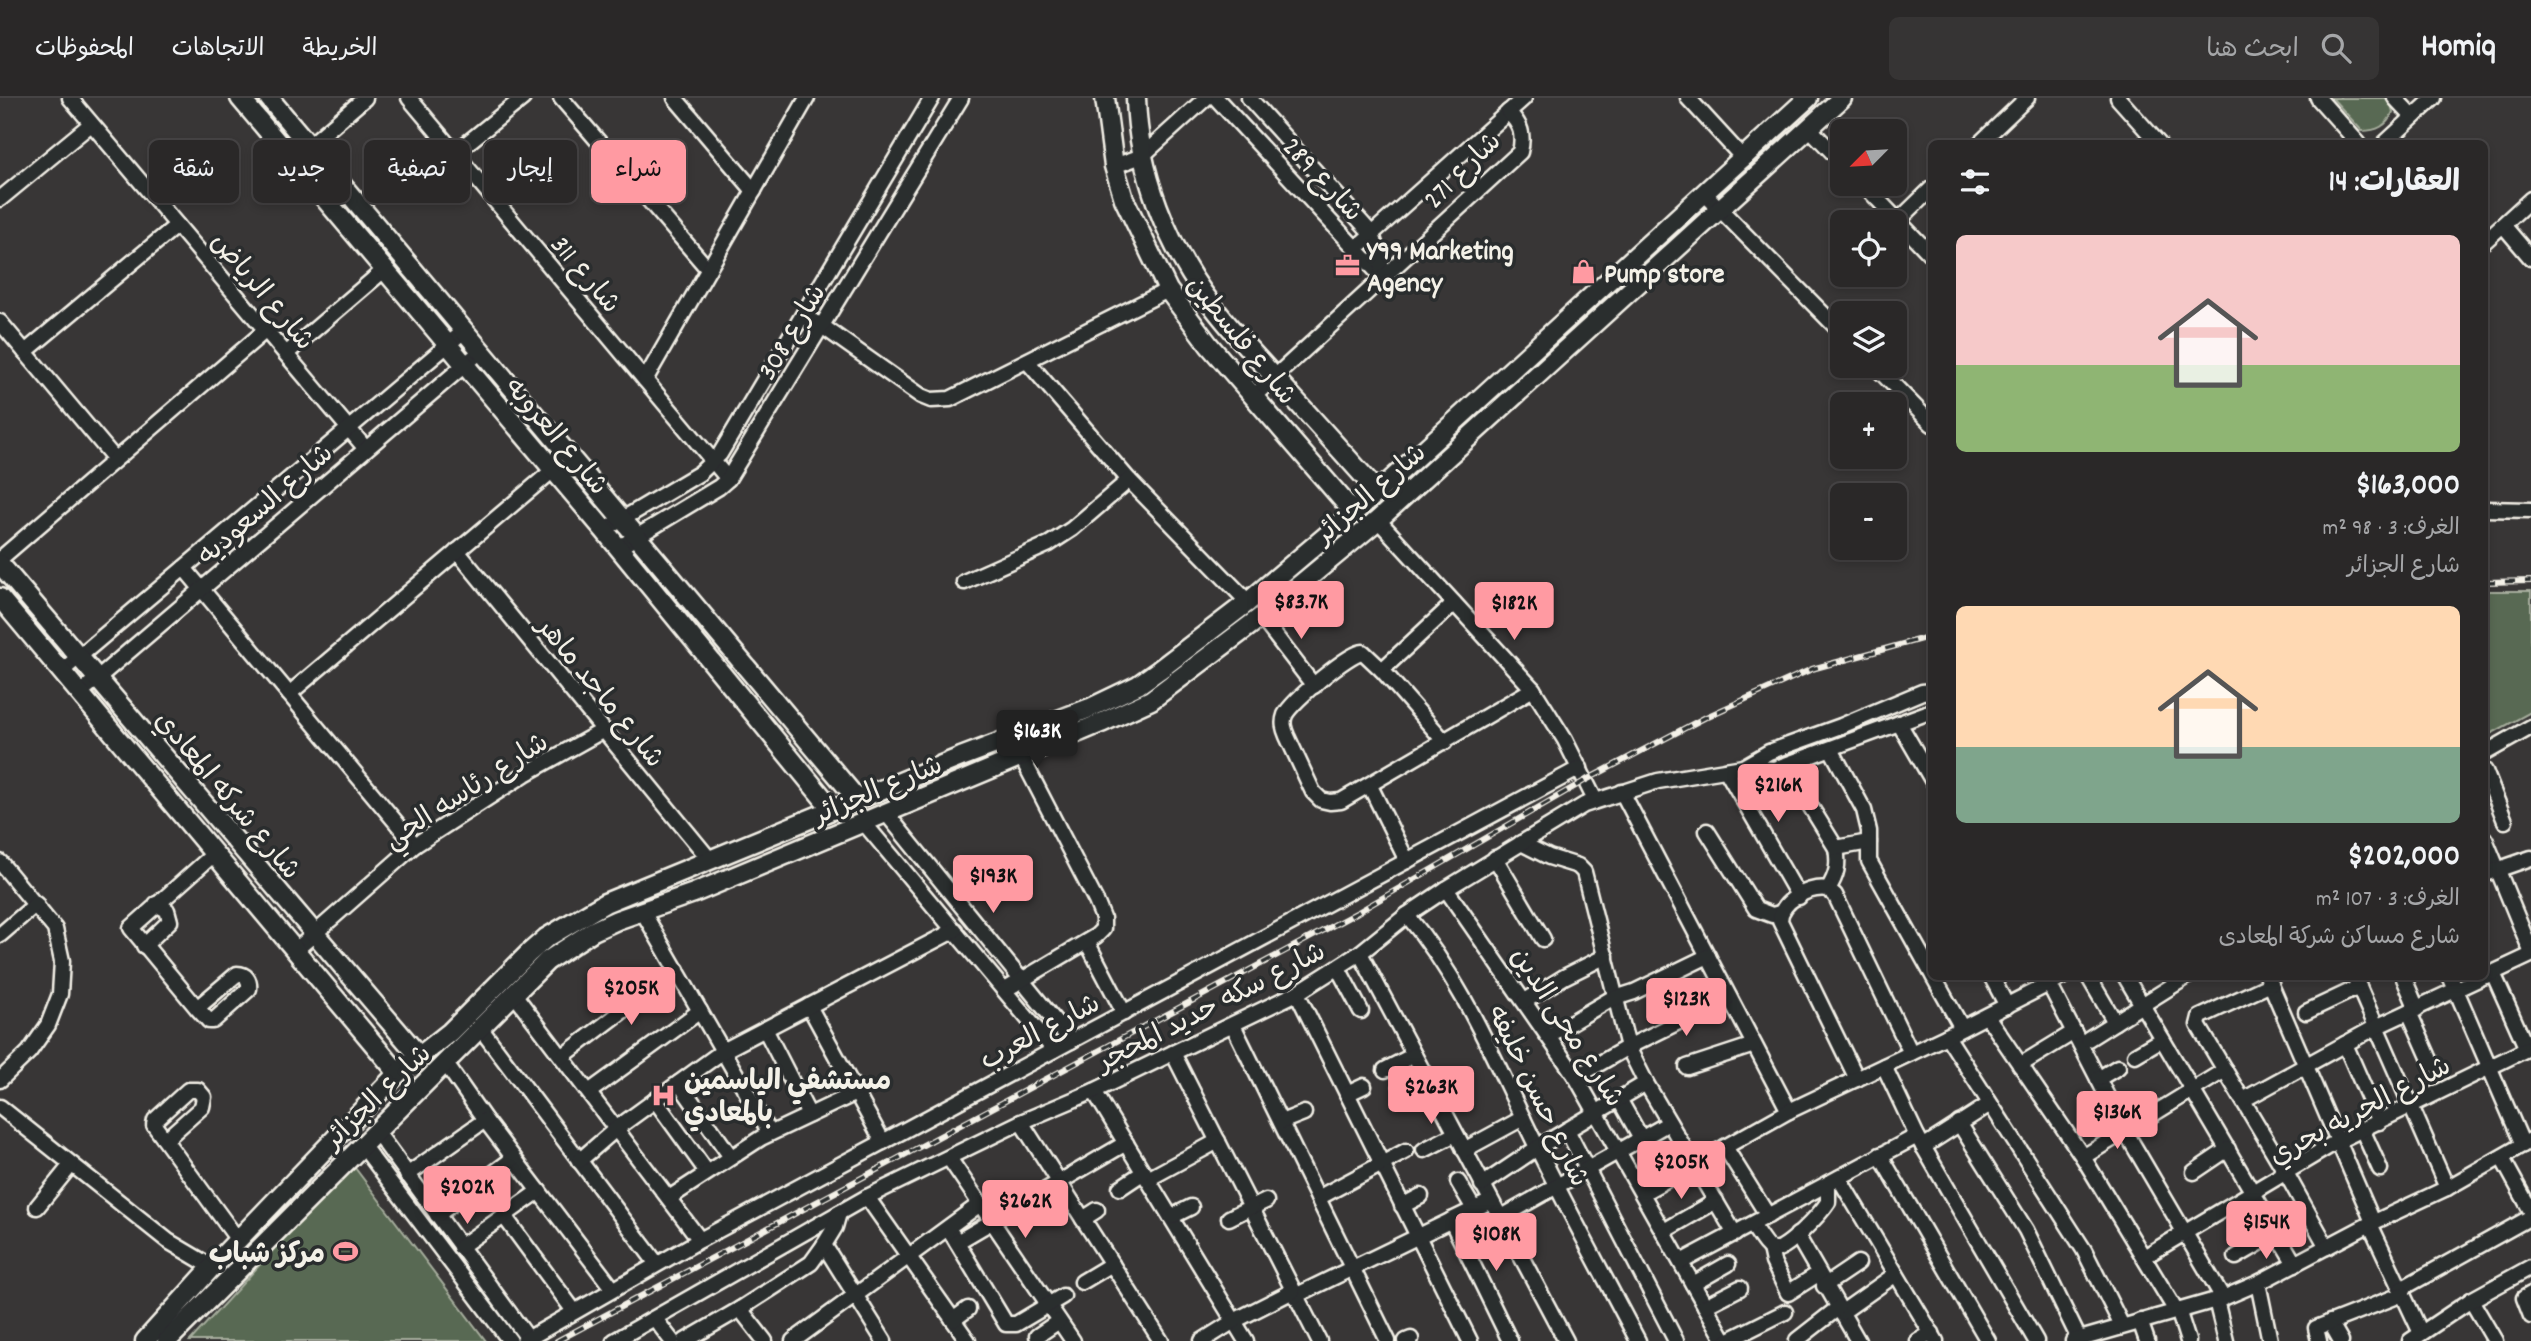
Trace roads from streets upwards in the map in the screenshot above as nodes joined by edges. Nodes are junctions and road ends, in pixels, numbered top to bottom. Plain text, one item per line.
1 (70, 98) edge
2 (240, 98) edge
3 (269, 98) edge
4 (365, 98) edge
5 (409, 98) edge
6 (523, 98) edge
7 (561, 98) edge
8 (675, 98) edge
9 (807, 98) edge
10 (961, 98) edge
11 (1105, 98) edge
12 (1136, 98) edge
13 (1206, 98) edge
14 (1216, 98) edge
15 (1249, 98) edge
16 (1524, 98) edge
17 (1688, 98) edge
18 (1808, 98) edge
19 (1842, 98) edge
20 (2027, 98) edge
21 (2118, 98) edge
22 (2318, 98) edge
23 (2395, 98) edge
24 (2434, 98) edge
25 (931, 99) edge
26 (1508, 112) junction
27 (952, 113) junction
28 (2413, 117) junction
29 (91, 124) junction
30 (1810, 128) junction
31 (304, 140) edge
32 (316, 140) edge
33 (444, 140) edge
34 (1983, 140) edge
35 (2150, 140) edge
36 (2355, 140) edge
37 (2388, 140) edge
38 (470, 141) edge
39 (1830, 149) edge
40 (1142, 156) junction
41 (1744, 159) junction
42 (1114, 166) junction
43 (470, 171) edge
44 (881, 183) junction
45 (754, 191) junction
46 (1928, 192) edge
47 (1704, 194) junction
48 (350, 195) edge
49 (902, 195) junction
50 (1874, 196) edge
51 (0, 199) edge
52 (2531, 199) edge
53 (1720, 210) junction
54 (1888, 210) edge
55 (1907, 212) edge
56 (1165, 223) junction
57 (177, 225) junction
58 (2502, 225) junction
59 (1907, 231) edge
60 (1372, 234) junction
61 (1141, 236) junction
62 (1655, 237) junction
63 (2488, 238) edge
64 (1356, 248) junction
65 (1928, 253) edge
66 (1672, 254) junction
67 (837, 258) junction
68 (2531, 258) edge
69 (384, 270) junction
70 (708, 270) junction
71 (856, 270) junction
72 (1382, 277) junction
73 (1168, 290) junction
74 (803, 316) junction
75 (1830, 321) edge
76 (0, 322) edge
77 (822, 326) junction
78 (1557, 327) junction
79 (266, 330) junction
80 (464, 331) junction
81 (447, 345) junction
82 (1573, 345) junction
83 (481, 351) junction
84 (25, 352) junction
85 (286, 354) junction
86 (1027, 361) junction
87 (464, 365) junction
88 (1275, 377) junction
89 (1887, 378) edge
90 (645, 380) junction
91 (1254, 396) junction
92 (1928, 420) edge
93 (349, 428) junction
94 (366, 449) junction
95 (116, 459) junction
96 (713, 462) junction
97 (552, 471) junction
98 (728, 480) junction
99 (1129, 480) junction
100 (1378, 492) junction
101 (2488, 509) edge
102 (2531, 510) edge
103 (1354, 513) junction
104 (622, 519) junction
105 (1378, 520) junction
106 (604, 530) junction
107 (636, 537) junction
108 (618, 548) junction
109 (457, 551) junction
110 (0, 559) edge
111 (0, 564) edge
112 (184, 568) junction
113 (964, 582) dead end
114 (202, 589) junction
115 (0, 598) edge
116 (1248, 602) junction
117 (1454, 603) junction
118 (1261, 617) junction
119 (79, 657) junction
120 (1382, 670) junction
121 (62, 671) junction
122 (97, 679) junction
123 (1314, 686) junction
124 (1534, 690) junction
125 (1928, 691) edge
126 (80, 693) junction
127 (289, 694) junction
128 (1928, 712) edge
129 (1899, 723) junction
130 (2531, 727) edge
131 (602, 731) junction
132 (1445, 742) junction
133 (1831, 749) junction
134 (2488, 750) edge
135 (1021, 756) junction
136 (1785, 765) junction
137 (1743, 766) junction
138 (1580, 768) junction
139 (1726, 769) junction
140 (1928, 773) edge
141 (2488, 778) edge
142 (1370, 786) junction
143 (1622, 792) junction
144 (856, 799) junction
145 (1595, 800) junction
146 (832, 809) junction
147 (887, 813) junction
148 (2505, 821) dead end
149 (864, 823) junction
150 (1707, 831) dead end
151 (1869, 842) junction
152 (1521, 843) junction
153 (415, 845) junction
154 (1836, 848) junction
155 (215, 853) junction
156 (1496, 858) junction
157 (2531, 858) edge
158 (711, 860) junction
159 (1407, 861) junction
160 (0, 862) edge
161 (2491, 872) edge
162 (682, 873) junction
163 (655, 883) junction
164 (1446, 889) junction
165 (1828, 889) junction
166 (694, 893) junction
167 (1799, 897) junction
168 (671, 901) junction
169 (156, 904) junction
170 (36, 905) junction
171 (643, 912) junction
172 (1780, 913) junction
173 (1407, 915) junction
174 (955, 930) junction
175 (314, 935) junction
176 (0, 936) edge
177 (1543, 939) dead end
178 (1087, 942) junction
179 (144, 946) junction
180 (296, 950) junction
181 (1360, 953) junction
182 (2531, 953) edge
183 (1606, 956) junction
184 (1708, 956) junction
185 (1928, 966) edge
186 (1338, 968) junction
187 (677, 971) junction
188 (2488, 975) edge
189 (1023, 979) junction
190 (1936, 980) edge
191 (1993, 980) edge
192 (2047, 980) edge
193 (2090, 980) edge
194 (2127, 980) edge
195 (2182, 980) edge
196 (2404, 980) edge
197 (2269, 981) edge
198 (2356, 982) edge
199 (2453, 983) edge
200 (1005, 990) junction
201 (1297, 993) junction
202 (514, 994) junction
203 (1617, 997) junction
204 (1729, 997) junction
205 (1525, 1001) junction
206 (2142, 1005) junction
207 (809, 1006) junction
208 (2007, 1006) junction
209 (197, 1008) dead end
210 (700, 1010) junction
211 (2413, 1010) junction
212 (1361, 1011) dead end
213 (2306, 1012) dead end
214 (1124, 1013) junction
215 (1987, 1016) junction
216 (2115, 1022) junction
217 (1233, 1025) junction
218 (2376, 1027) junction
219 (1962, 1028) junction
220 (481, 1029) junction
221 (765, 1029) junction
222 (2074, 1032) junction
223 (1548, 1036) junction
224 (1947, 1036) junction
225 (2088, 1039) dead end
226 (2162, 1039) junction
227 (1071, 1041) junction
228 (2345, 1044) junction
229 (1754, 1045) junction
230 (1628, 1047) junction
231 (2529, 1048) edge
232 (1054, 1050) junction
233 (723, 1051) junction
234 (1173, 1053) junction
235 (1911, 1053) junction
236 (1414, 1055) junction
237 (2135, 1055) dead end
238 (419, 1056) junction
239 (563, 1056) junction
240 (446, 1064) junction
241 (2432, 1064) dead end
242 (2020, 1065) junction
243 (2306, 1065) junction
244 (1884, 1066) junction
245 (1687, 1067) dead end
246 (2118, 1067) dead end
247 (2490, 1069) junction
248 (1385, 1070) dead end
249 (2225, 1070) junction
250 (398, 1073) junction
251 (1424, 1074) junction
252 (1576, 1077) junction
253 (1857, 1079) junction
254 (2098, 1079) junction
255 (0, 1080) edge
256 (679, 1083) junction
257 (1646, 1083) junction
258 (1364, 1086) dead end
259 (1401, 1086) dead end
260 (2193, 1090) junction
261 (1094, 1091) junction
262 (589, 1092) junction
263 (856, 1093) junction
264 (1347, 1094) junction
265 (1619, 1099) junction
266 (655, 1100) junction
267 (2242, 1100) junction
268 (1990, 1104) junction
269 (2411, 1106) junction
270 (0, 1107) edge
271 (1597, 1111) junction
272 (1789, 1111) junction
273 (1304, 1113) dead end
274 (809, 1115) junction
275 (1523, 1118) junction
276 (485, 1120) junction
277 (1021, 1122) junction
278 (1281, 1122) junction
279 (2379, 1122) junction
280 (1669, 1123) junction
281 (1959, 1124) junction
282 (617, 1128) junction
283 (2362, 1129) junction
284 (1567, 1130) junction
285 (376, 1131) junction
286 (2125, 1131) junction
287 (770, 1133) junction
288 (1455, 1133) junction
289 (1641, 1138) junction
290 (165, 1140) dead end
291 (1218, 1141) junction
292 (1920, 1141) junction
293 (2338, 1141) junction
294 (883, 1142) junction
295 (1126, 1143) junction
296 (2527, 1143) edge
297 (362, 1145) junction
298 (1725, 1147) junction
299 (1537, 1148) junction
300 (2228, 1149) junction
301 (1424, 1150) dead end
302 (1464, 1150) junction
303 (1619, 1150) junction
304 (1406, 1151) dead end
305 (1880, 1154) junction
306 (731, 1157) junction
307 (2083, 1157) junction
308 (514, 1158) junction
309 (949, 1158) junction
310 (2502, 1158) junction
311 (579, 1161) junction
312 (1381, 1164) junction
313 (71, 1165) junction
314 (1694, 1165) junction
315 (1587, 1168) junction
316 (2380, 1169) dead end
317 (707, 1172) junction
318 (2194, 1172) dead end
319 (2286, 1173) junction
320 (407, 1175) junction
321 (1146, 1175) junction
322 (1834, 1181) junction
323 (1058, 1182) junction
324 (1458, 1182) dead end
325 (1482, 1185) junction
326 (1556, 1185) junction
327 (1120, 1188) dead end
328 (2447, 1188) junction
329 (539, 1191) junction
330 (1643, 1193) junction
331 (2254, 1193) junction
332 (1421, 1196) dead end
333 (867, 1197) junction
334 (669, 1198) junction
335 (1318, 1198) junction
336 (1491, 1200) junction
337 (1266, 1201) dead end
338 (1716, 1201) junction
339 (980, 1204) junction
340 (1402, 1206) junction
341 (37, 1207) dead end
342 (1191, 1207) dead end
343 (1251, 1208) junction
344 (1474, 1209) junction
345 (1097, 1210) dead end
346 (839, 1213) junction
347 (436, 1214) junction
348 (2531, 1214) edge
349 (505, 1216) junction
350 (1768, 1216) junction
351 (1171, 1217) junction
352 (1229, 1218) dead end
353 (1500, 1218) junction
354 (1083, 1219) junction
355 (991, 1220) junction
356 (1451, 1220) junction
357 (2371, 1223) junction
358 (1752, 1225) junction
359 (948, 1227) junction
360 (1664, 1231) junction
361 (2186, 1232) junction
362 (2277, 1233) junction
363 (1735, 1234) junction
364 (1797, 1235) junction
365 (1417, 1237) junction
366 (700, 1240) junction
367 (238, 1241) junction
368 (957, 1242) junction
369 (824, 1245) junction
370 (460, 1247) junction
371 (2327, 1247) junction
372 (1770, 1248) junction
373 (909, 1256) junction
374 (1112, 1256) junction
375 (2144, 1257) junction
376 (2236, 1257) dead end
377 (1681, 1262) junction
378 (657, 1264) junction
379 (1728, 1264) dead end
380 (1858, 1264) dead end
381 (2295, 1264) junction
382 (212, 1267) junction
383 (2531, 1267) edge
384 (1352, 1268) junction
385 (1896, 1273) junction
386 (1821, 1280) junction
387 (1082, 1282) dead end
388 (2258, 1283) junction
389 (1693, 1284) junction
390 (1740, 1288) dead end
391 (613, 1289) junction
392 (2402, 1291) junction
393 (1294, 1293) junction
394 (2531, 1294) edge
395 (1063, 1296) dead end
396 (855, 1297) junction
397 (2220, 1299) junction
398 (2471, 1300) junction
399 (1784, 1302) junction
400 (1048, 1304) junction
401 (1705, 1306) junction
402 (740, 1309) junction
403 (968, 1309) dead end
404 (1839, 1310) junction
405 (574, 1311) junction
406 (2177, 1311) junction
407 (2531, 1316) edge
408 (655, 1319) junction
409 (953, 1320) junction
410 (1059, 1321) junction
411 (1234, 1321) junction
412 (2140, 1321) junction
413 (2330, 1322) junction
414 (2122, 1326) junction
415 (813, 1335) edge
416 (1037, 1336) dead end
417 (1934, 1337) edge
418 (2416, 1337) edge
419 (1803, 1338) edge
420 (2095, 1338) edge
421 (878, 1339) edge
422 (2489, 1339) edge
423 (528, 1340) edge
424 (2076, 1340) edge
425 (145, 1341) edge
426 (167, 1341) edge
427 (510, 1341) edge
428 (614, 1341) edge
429 (672, 1341) edge
430 (685, 1341) edge
431 (765, 1341) edge
432 (793, 1341) edge
433 (968, 1341) edge
434 (1073, 1341) edge
435 (1161, 1341) edge
436 (1202, 1341) edge
437 (1246, 1341) edge
438 (1319, 1341) edge
439 (1388, 1341) edge
440 (1469, 1341) edge
441 (1510, 1341) edge
442 (1566, 1341) edge
443 (1638, 1341) edge
444 (1676, 1341) edge
445 (1726, 1341) edge
446 (1858, 1341) edge
447 (1918, 1341) edge
448 (1988, 1341) edge
449 (2036, 1341) edge
450 (2147, 1341) edge
451 (2188, 1341) edge
452 (2226, 1341) edge
453 (2270, 1341) edge
454 (2319, 1341) edge
455 (2341, 1341) edge

1 - 29 street, شارع الرياض
2 - 69 street, شارع العروبه
3 - 31 street, شارع العروبه
4 - 32 street
5 - 33 street, شارع 311
6 - 38 street
7 - 70 street
8 - 45 street
9 - 45 street
10 - 27 street, شارع 308
11 - 42 street, شارع فلسطين
12 - 40 street, شارع فلسطين
13 - 40 street
14 - 64 street, شارع 289
15 - 60 street, شارع 289
16 - 26 street, شارع 271
17 - 41 street
18 - 41 street, شارع الجزائر
19 - 30 street, شارع الجزائر
20 - 34 street
21 - 35 street
22 - 36 street
23 - 28 street
24 - 28 street
25 - 27 street
25 - 44 street, شارع 308
26 - 60 street, شارع 271
26 - 72 street, شارع 271
27 - 49 street, شارع 308
28 - 37 street
29 - 51 street
29 - 57 street, شارع الرياض
30 - 39 street
30 - 53 street, شارع الجزائر
40 - 42 street
40 - 56 street, شارع فلسطين
41 - 47 street, شارع الجزائر
42 - 61 street, شارع فلسطين
43 - 90 street, شارع 311
44 - 49 street
44 - 67 street, شارع 308
45 - 70 street
46 - 55 street
47 - 53 street
47 - 62 street, شارع الجزائر
48 - 80 street, شارع العروبه
49 - 71 street, شارع 308
50 - 54 street
52 - 58 street
53 - 66 street, شارع الجزائر
53 - 75 street
56 - 61 street
56 - 88 street, شارع فلسطين
57 - 79 street, شارع الرياض
57 - 84 street
58 - 63 street
58 - 68 street
59 - 65 street
60 - 64 street, شارع 271
60 - 72 street, شارع 289
61 - 73 street, شارع فلسطين
62 - 66 street
62 - 78 street, شارع الجزائر
64 - 72 street, شارع 289
66 - 82 street, شارع الجزائر
67 - 71 street
67 - 74 street, شارع 308
69 - 81 street, شارع العروبه
69 - 85 street
70 - 90 street
71 - 77 street, شارع 308
72 - 88 street, شارع 271
73 - 86 street
73 - 91 street, شارع فلسطين
74 - 77 street
74 - 96 street, شارع 308
76 - 84 street
77 - 86 street
77 - 98 street, شارع 308
78 - 82 street
78 - 100 street, شارع الجزائر
79 - 85 street, شارع الرياض
79 - 95 street
80 - 81 street, شارع السعوديه
80 - 83 street, شارع العروبه
81 - 87 street, شارع العروبه
81 - 93 street, شارع السعوديه
82 - 105 street, شارع الجزائر
83 - 87 street, شارع السعوديه
83 - 104 street, شارع العروبه
84 - 95 street
85 - 93 street, شارع الرياض
86 - 99 street
87 - 94 street, شارع السعوديه
87 - 97 street, شارع العروبه
88 - 91 street, شارع 271
88 - 100 street, شارع فلسطين
89 - 92 street
90 - 96 street, شارع 311
91 - 103 street, شارع فلسطين
93 - 94 street, شارع الرياض
93 - 112 street, شارع السعوديه
94 - 114 street, شارع السعوديه
95 - 110 street
96 - 98 street, شارع 311
96 - 104 street, شارع 308
97 - 106 street, شارع العروبه
97 - 109 street
98 - 107 street, شارع 308
99 - 113 street
99 - 116 street
100 - 103 street, شارع الجزائر
101 - 102 street
103 - 116 street, شارع الجزائر
104 - 106 street, شارع 308
104 - 107 street, شارع العروبه
105 - 117 street
105 - 118 street, شارع الجزائر
106 - 108 street, شارع العروبه
107 - 108 street, شارع 308
107 - 144 street, شارع العروبه
108 - 146 street, شارع العروبه
109 - 127 street
109 - 131 street, شارع ماجد ماهر
111 - 119 street, شارع شركه المعادي
112 - 114 street
112 - 119 street, شارع السعوديه
114 - 122 street, شارع السعوديه
114 - 127 street
115 - 121 street, شارع شركه المعادي
116 - 144 street, شارع الجزائر
117 - 120 street
117 - 124 street
118 - 123 street
118 - 135 street, شارع الجزائر
119 - 121 street, شارع السعوديه
119 - 122 street, شارع شركه المعادي
120 - 123 street
120 - 132 street
121 - 126 street, شارع شركه المعادي
122 - 126 street, شارع السعوديه
122 - 175 street, شارع شركه المعادي
123 - 142 street
124 - 132 street
124 - 138 street
125 - 137 street
126 - 155 street, شارع شركه المعادي
127 - 153 street
128 - 129 street
129 - 133 street
129 - 140 street
130 - 134 street
131 - 153 street, شارع رئاسه الحي
131 - 158 street, شارع ماجد ماهر
132 - 142 street
133 - 136 street
133 - 151 street
135 - 147 street, شارع الجزائر
135 - 178 street
136 - 137 street
136 - 154 street
137 - 139 street, شارع سكه حديد المحجر
138 - 145 street
138 - 159 street, شارع العرب
139 - 143 street, شارع سكه حديد المحجر
139 - 167 street
141 - 148 street
142 - 159 street
143 - 145 street, شارع سكه حديد المحجر
143 - 184 street
144 - 146 street, شارع الجزائر
145 - 152 street, شارع سكه حديد المحجر
146 - 158 street, شارع الجزائر
147 - 149 street, شارع الجزائر
147 - 189 street
149 - 166 street, شارع الجزائر
149 - 174 street
150 - 172 street
151 - 154 street
151 - 185 street
152 - 156 street, شارع سكه حديد المحجر
152 - 183 street
153 - 175 street, شارع رئاسه الحي
154 - 165 street
155 - 169 street
155 - 180 street, شارع شركه المعادي
156 - 164 street, شارع سكه حديد المحجر
156 - 177 street
157 - 161 street
158 - 162 street, شارع الجزائر
159 - 214 street, شارع العرب
160 - 170 street
161 - 182 street
162 - 163 street, شارع الجزائر
162 - 166 street
163 - 168 street
163 - 238 street, شارع الجزائر
164 - 173 street, شارع سكه حديد المحجر
164 - 205 street, شارع محى الدين
165 - 167 street
165 - 235 street
166 - 168 street, شارع الجزائر
167 - 172 street
168 - 171 street, شارع الجزائر
169 - 179 street
169 - 179 street
170 - 176 street
170 - 255 street
171 - 187 street
171 - 202 street, شارع الجزائر
172 - 253 street
173 - 181 street, شارع سكه حديد المحجر
173 - 275 street, شارع حسن خليفه
174 - 200 street
174 - 207 street
175 - 180 street, شارع رئاسه الحي
175 - 238 street, شارع شركه المعادي
178 - 189 street
178 - 214 street
179 - 209 street
180 - 250 street, شارع شركه المعادي
181 - 186 street, شارع سكه حديد المحجر
181 - 236 street
182 - 188 street
183 - 203 street
183 - 205 street
184 - 203 street
184 - 204 street
186 - 201 street, شارع سكه حديد المحجر
186 - 212 street
187 - 210 street
187 - 239 street
188 - 231 street
189 - 200 street
189 - 227 street
190 - 219 street
191 - 208 street
192 - 208 street
192 - 222 street
193 - 216 street
194 - 206 street
195 - 206 street
196 - 211 street
197 - 243 street
197 - 249 street
198 - 213 street
198 - 218 street
199 - 211 street
199 - 247 street
200 - 232 street
201 - 217 street, شارع سكه حديد المحجر
201 - 264 street
202 - 220 street, شارع الجزائر
202 - 239 street
203 - 223 street
203 - 230 street
204 - 229 street
204 - 230 street
205 - 223 street, شارع محى الدين
206 - 216 street
206 - 226 street
207 - 221 street
207 - 263 street
208 - 215 street
210 - 233 street
210 - 262 street
211 - 218 street
211 - 241 street
214 - 227 street, شارع العرب
215 - 219 street
215 - 242 street
216 - 225 street
217 - 234 street, شارع سكه حديد المحجر
217 - 278 street
218 - 228 street
218 - 269 street
219 - 224 street
220 - 240 street, شارع الجزائر
220 - 311 street
221 - 233 street
221 - 274 street
222 - 242 street
222 - 254 street
223 - 252 street, شارع محى الدين
224 - 235 street
224 - 268 street
226 - 237 street
226 - 260 street
227 - 232 street, شارع العرب
228 - 243 street
228 - 279 street
229 - 245 street
229 - 272 street
230 - 252 street
230 - 257 street
231 - 247 street, شارع الحريه بحري
232 - 294 street, شارع العرب
233 - 256 street
233 - 287 street
234 - 261 street, شارع سكه حديد المحجر
234 - 291 street
235 - 244 street
236 - 248 street
236 - 251 street
238 - 250 street, شارع الجزائر
239 - 262 street
240 - 276 street
240 - 285 street, شارع الجزائر
242 - 307 street
243 - 267 street
243 - 293 street
244 - 253 street
244 - 292 street
246 - 254 street
247 - 269 street, شارع الحريه بحري
247 - 296 street
249 - 260 street
249 - 267 street
250 - 367 street, شارع الجزائر
251 - 259 street
251 - 288 street
252 - 271 street, شارع محى الدين
253 - 272 street
254 - 286 street
256 - 266 street
256 - 306 street
257 - 265 street
257 - 280 street
258 - 264 street
260 - 286 street
260 - 300 street
261 - 277 street, شارع سكه حديد المحجر
261 - 295 street
262 - 282 street
263 - 274 street
263 - 294 street
264 - 312 street
265 - 271 street
265 - 289 street
266 - 282 street
266 - 317 street
267 - 319 street
268 - 281 street
268 - 414 street
269 - 279 street, شارع الحريه بحري
269 - 328 street
270 - 313 street
271 - 284 street
271 - 303 street, شارع محى الدين
272 - 298 street
273 - 278 street
274 - 287 street
275 - 299 street, شارع حسن خليفه
275 - 302 street
276 - 308 street
276 - 320 street
277 - 309 street, شارع سكه حديد المحجر
277 - 323 street
278 - 335 street
279 - 283 street, شارع الحريه بحري
280 - 289 street
280 - 314 street
281 - 292 street
281 - 424 street
282 - 311 street
282 - 334 street
283 - 293 street, شارع الحريه بحري
283 - 316 street
284 - 299 street
284 - 315 street
285 - 297 street, شارع الجزائر
285 - 320 street
286 - 307 street
286 - 361 street
287 - 306 street
288 - 301 street
288 - 302 street
289 - 303 street
290 - 367 street
291 - 321 street
291 - 343 street
292 - 305 street
292 - 449 street
293 - 319 street, شارع الحريه بحري
293 - 357 street
294 - 366 street, شارع العرب
295 - 321 street
295 - 323 street
296 - 310 street
297 - 426 street, شارع الجزائر
297 - 427 street
298 - 314 street
298 - 350 street
299 - 325 street
299 - 326 street, شارع حسن خليفه
300 - 318 street
300 - 331 street
302 - 325 street
303 - 315 street
303 - 330 street, شارع محى الدين
304 - 312 street
305 - 322 street
305 - 448 street
306 - 317 street
307 - 375 street
308 - 329 street
308 - 347 street
309 - 333 street, شارع سكه حديد المحجر
309 - 339 street
310 - 328 street
310 - 348 street
311 - 378 street
312 - 335 street
312 - 340 street
313 - 341 street
313 - 382 street
314 - 330 street
314 - 338 street
315 - 326 street
315 - 444 street
317 - 334 street
319 - 331 street, شارع الحريه بحري
319 - 371 street
320 - 347 street
321 - 327 street
321 - 351 street
322 - 350 street
322 - 364 street
322 - 385 street
323 - 354 street
323 - 355 street
324 - 344 street
325 - 336 street
326 - 353 street
326 - 443 street, شارع حسن خليفه
328 - 357 street
329 - 349 street
329 - 391 street
330 - 360 street, شارع محى الدين
331 - 361 street, شارع الحريه بحري
331 - 362 street
332 - 340 street
333 - 346 street, شارع سكه حديد المحجر
333 - 373 street
334 - 366 street
335 - 384 street
336 - 344 street
336 - 353 street
337 - 343 street
338 - 360 street
338 - 363 street
339 - 355 street
339 - 359 street
340 - 365 street
342 - 351 street
343 - 352 street
343 - 393 street
344 - 356 street
345 - 354 street
346 - 369 street
346 - 408 street, شارع سكه حديد المحجر
347 - 370 street
348 - 392 street
349 - 370 street
349 - 405 street
350 - 358 street
351 - 411 street
353 - 442 street
354 - 374 street
355 - 368 street
355 - 400 street
356 - 365 street
356 - 441 street
357 - 371 street
357 - 392 street
358 - 363 street
358 - 372 street
359 - 368 street
359 - 373 street
360 - 377 street, شارع محى الدين
361 - 375 street, شارع الحريه بحري
361 - 397 street
362 - 376 street
362 - 381 street
363 - 377 street
364 - 372 street
364 - 386 street
365 - 384 street
365 - 440 street
366 - 378 street, شارع العرب
367 - 382 street, شارع الجزائر
368 - 400 street
369 - 396 street
369 - 402 street
370 - 423 street
371 - 381 street
372 - 399 street
373 - 396 street
373 - 409 street
374 - 387 street
374 - 435 street
375 - 406 street
377 - 389 street, شارع محى الدين
378 - 391 street, شارع العرب
379 - 389 street
380 - 386 street
381 - 388 street
382 - 425 street, شارع الجزائر
383 - 398 street
384 - 393 street
384 - 439 street
385 - 404 street
385 - 417 street
386 - 399 street
386 - 404 street
388 - 397 street
388 - 453 street
389 - 401 street, شارع محى الدين
390 - 401 street
391 - 405 street, شارع العرب
392 - 413 street
392 - 418 street
393 - 411 street
393 - 438 street
394 - 407 street
395 - 400 street
396 - 415 street
396 - 421 street
397 - 406 street
397 - 452 street
398 - 418 street
398 - 422 street
399 - 445 street
400 - 410 street
401 - 445 street, شارع محى الدين
402 - 430 street
402 - 431 street
403 - 409 street
404 - 419 street
404 - 446 street
405 - 423 street, شارع العرب
406 - 412 street
406 - 451 street
408 - 428 street, شارع سكه حديد المحجر
408 - 429 street
409 - 433 street
410 - 416 street
410 - 434 street
411 - 436 street
411 - 437 street
412 - 414 street
412 - 450 street
413 - 454 street
413 - 455 street
414 - 420 street
415 - 432 street
417 - 447 street
420 - 424 street

